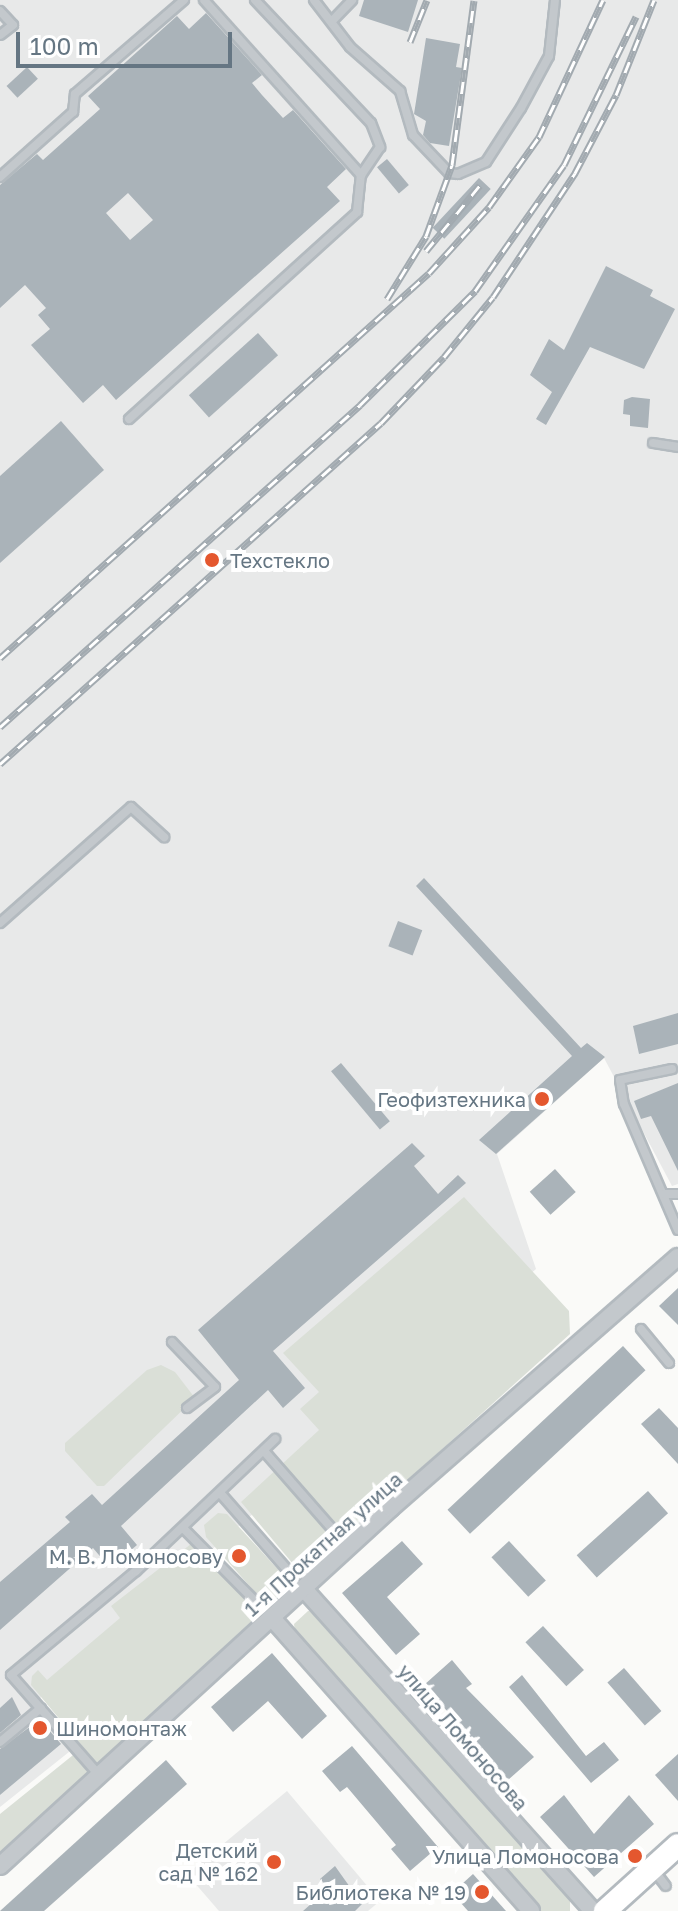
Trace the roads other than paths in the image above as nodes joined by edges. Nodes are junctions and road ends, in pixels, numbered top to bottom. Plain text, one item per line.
1 (184, 0) edge
2 (204, 0) edge
3 (255, 0) edge
4 (314, 0) edge
5 (352, 0) edge
6 (555, 0) edge
7 (0, 11) edge
8 (332, 21) junction
9 (0, 35) edge
10 (361, 175) junction
11 (0, 177) edge
12 (129, 419) dead end
13 (653, 443) dead end
14 (678, 447) edge
15 (164, 837) dead end
16 (0, 923) edge
17 (672, 1069) dead end
18 (664, 1194) junction
19 (678, 1194) edge
20 (678, 1230) edge
21 (678, 1257) edge
22 (641, 1329) dead end
23 (172, 1342) dead end
24 (669, 1363) dead end
25 (187, 1408) dead end
26 (275, 1439) dead end
27 (264, 1451) junction
28 (221, 1494) junction
29 (183, 1528) junction
30 (349, 1547) junction
31 (291, 1574) dead end
32 (304, 1589) junction
33 (256, 1602) dead end
34 (272, 1618) junction
35 (41, 1708) junction
36 (0, 1742) edge
37 (99, 1775) junction
38 (678, 1845) edge
39 (0, 1866) edge
40 (531, 1911) edge
41 (593, 1911) edge
42 (605, 1911) edge

1 - 11 lane
2 - 10 lane
3 - 10 lane
4 - 8 lane
5 - 8 lane
6 - 8 lane
7 - 9 lane
10 - 12 lane
13 - 14 lane
15 - 16 lane
17 - 18 lane
18 - 19 lane
18 - 20 lane
21 - 30 street, 1-я Прокатная улица
22 - 24 lane
23 - 25 lane
26 - 27 lane
27 - 28 lane
27 - 30 lane
28 - 29 lane
28 - 31 lane
29 - 33 lane
29 - 35 lane
30 - 32 street, 1-я Прокатная улица
32 - 34 street, 1-я Прокатная улица
32 - 41 street, улица Ломоносова
34 - 37 street, 1-я Прокатная улица
34 - 40 street
35 - 36 lane
35 - 37 lane
37 - 39 street, 1-я Прокатная улица
38 - 42 street

